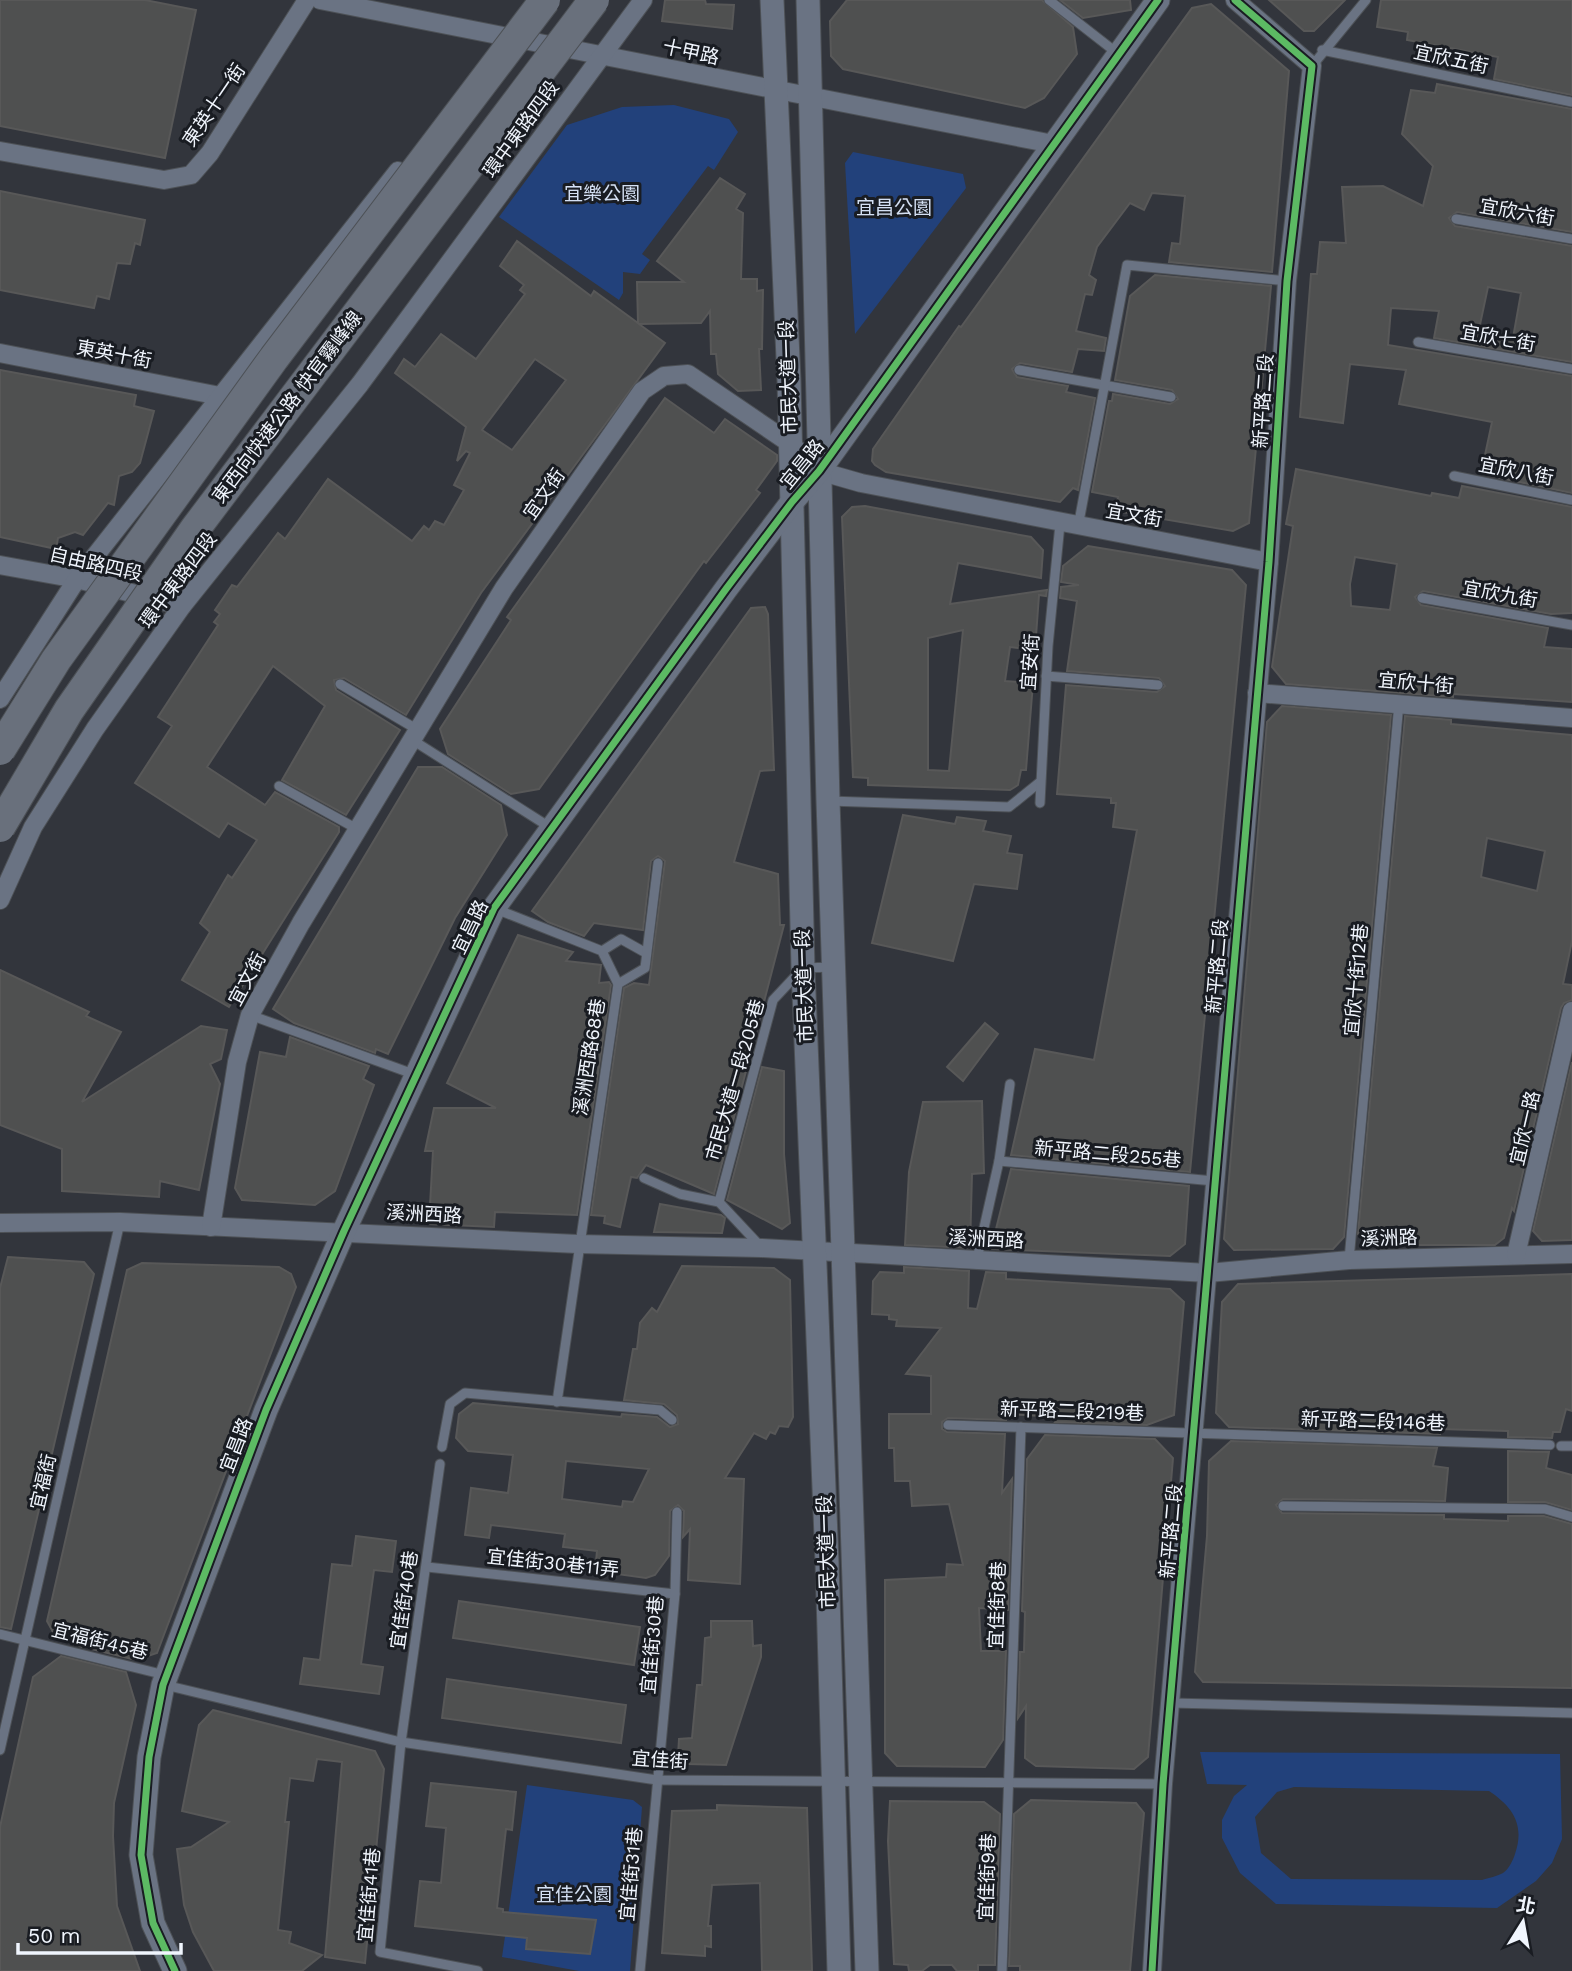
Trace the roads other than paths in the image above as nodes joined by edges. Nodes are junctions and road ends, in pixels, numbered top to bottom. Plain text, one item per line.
1 (307, 0) edge
2 (320, 0) edge
3 (532, 0) edge
4 (545, 0) edge
5 (594, 0) edge
6 (643, 0) edge
7 (772, 0) edge
8 (808, 0) edge
9 (1049, 0) edge
10 (1158, 0) edge
11 (1235, 0) edge
12 (1366, 0) edge
13 (503, 36) junction
14 (1322, 50) junction
15 (601, 55) junction
16 (1118, 55) junction
17 (1312, 66) junction
18 (776, 92) junction
19 (810, 97) junction
20 (1572, 102) edge
21 (1053, 144) junction
22 (0, 151) edge
23 (1456, 219) dead end
24 (1572, 239) edge
25 (1287, 281) junction
26 (1418, 342) dead end
27 (0, 353) edge
28 (1572, 369) edge
29 (1019, 370) dead end
30 (1104, 384) junction
31 (220, 397) junction
32 (1171, 397) dead end
33 (790, 444) junction
34 (819, 471) junction
35 (1454, 476) dead end
36 (1572, 500) edge
37 (792, 502) junction
38 (1069, 525) junction
39 (1269, 562) junction
40 (0, 565) edge
41 (77, 579) junction
42 (1422, 598) dead end
43 (182, 606) junction
44 (1572, 625) edge
45 (1046, 676) junction
46 (340, 684) dead end
47 (1158, 685) dead end
48 (1257, 692) junction
49 (0, 699) edge
50 (1399, 703) junction
51 (1572, 718) edge
52 (416, 735) junction
53 (0, 750) edge
54 (1040, 782) junction
55 (279, 786) dead end
56 (828, 801) junction
57 (1040, 803) dead end
58 (0, 827) edge
59 (551, 828) junction
60 (359, 830) junction
61 (658, 863) dead end
62 (0, 900) edge
63 (494, 908) junction
64 (602, 951) junction
65 (646, 953) junction
66 (835, 967) junction
67 (803, 968) junction
68 (618, 984) junction
69 (1572, 1011) edge
70 (250, 1015) junction
71 (419, 1076) junction
72 (1010, 1084) dead end
73 (999, 1161) junction
74 (645, 1178) dead end
75 (1214, 1181) junction
76 (719, 1202) junction
77 (120, 1222) junction
78 (0, 1223) edge
79 (211, 1227) junction
80 (344, 1231) junction
81 (578, 1244) junction
82 (762, 1248) junction
83 (813, 1252) junction
84 (844, 1252) junction
85 (1572, 1254) edge
86 (1516, 1255) junction
87 (977, 1259) junction
88 (1349, 1260) junction
89 (1208, 1272) junction
90 (557, 1402) junction
91 (672, 1420) dead end
92 (948, 1424) dead end
93 (1021, 1427) junction
94 (1195, 1432) junction
95 (1550, 1445) dead end
96 (1561, 1446) dead end
97 (1572, 1446) edge
98 (442, 1447) dead end
99 (440, 1464) dead end
100 (1283, 1506) dead end
101 (677, 1512) dead end
102 (1572, 1517) edge
103 (427, 1567) junction
104 (674, 1594) junction
105 (0, 1634) edge
106 (25, 1640) junction
107 (165, 1680) junction
108 (1172, 1703) junction
109 (1572, 1713) edge
110 (401, 1742) junction
111 (0, 1750) edge
112 (657, 1780) junction
113 (832, 1783) junction
114 (861, 1783) junction
115 (1163, 1784) junction
116 (1008, 1785) junction
117 (175, 1971) edge
118 (478, 1971) edge
119 (640, 1971) edge
120 (839, 1971) edge
121 (867, 1971) edge
122 (1002, 1971) edge
123 (1152, 1971) edge

1 - 22 street, 東英十一街
2 - 13 street, 十甲路
3 - 13 street
4 - 53 highway, 東西向快速公路 快官霧峰線, bridge
5 - 58 highway, 東西向快速公路 快官霧峰線, bridge
6 - 15 street, 環中東路四段
7 - 18 street, 市民大道一段
8 - 19 street, 市民大道一段
9 - 16 lane
10 - 16 street, 宜昌路
11 - 17 street
12 - 14 lane
13 - 15 street, 十甲路
13 - 31 street
14 - 17 lane
14 - 20 lane, 宜欣五街
15 - 18 street, 十甲路
15 - 43 street, 環中東路四段
16 - 21 street, 宜昌路
17 - 25 street, 新平路二段
18 - 19 street, 十甲路
18 - 33 street, 市民大道一段
19 - 21 street, 十甲路
19 - 34 street, 市民大道一段
21 - 34 street, 宜昌路
23 - 24 lane, 宜欣六街
25 - 30 lane, 宜安街
25 - 39 street, 新平路二段
26 - 28 lane, 宜欣七街
27 - 31 street, 東英十街
29 - 30 lane
30 - 32 lane
30 - 38 lane, 宜安街
31 - 41 street
33 - 34 street, 宜文街
33 - 37 street, 市民大道一段
33 - 52 street, 宜文街
34 - 37 street, 宜昌路
34 - 38 street, 宜文街
34 - 56 street, 市民大道一段
35 - 36 lane, 宜欣八街
37 - 59 street, 宜昌路
37 - 67 street, 市民大道一段
38 - 39 street, 宜文街
38 - 45 lane, 宜安街
39 - 48 street, 新平路二段
40 - 41 street, 自由路四段
41 - 43 street, 自由路四段
41 - 49 street
42 - 44 lane, 宜欣九街
43 - 62 street, 環中東路四段
45 - 47 lane
45 - 54 lane, 宜安街
46 - 52 lane
48 - 50 street, 宜欣十街
48 - 75 street, 新平路二段
50 - 51 street, 宜欣十街
50 - 88 lane, 宜欣十街12巷
52 - 59 lane
52 - 60 street, 宜文街
54 - 56 lane
54 - 57 lane, 宜安街
55 - 60 lane
56 - 66 street, 市民大道一段
59 - 63 street, 宜昌路
60 - 70 street, 宜文街
61 - 65 lane
63 - 64 lane
63 - 71 street, 宜昌路
64 - 65 lane
64 - 68 lane, 溪洲西路68巷
65 - 68 lane
66 - 67 lane
66 - 84 street, 市民大道一段
67 - 76 lane, 市民大道一段205巷
67 - 83 street, 市民大道一段
68 - 81 lane, 溪洲西路68巷
69 - 86 street, 宜欣一路
70 - 71 lane
70 - 79 street, 宜文街
71 - 80 street, 宜昌路
72 - 73 lane
73 - 75 lane, 新平路二段255巷
73 - 87 lane
74 - 76 lane
75 - 89 street, 新平路二段
76 - 82 lane
77 - 78 street, 溪洲西路
77 - 79 street, 溪洲西路
77 - 106 lane, 宜福街
79 - 80 street, 溪洲西路
80 - 81 street, 溪洲西路
80 - 107 street, 宜昌路
81 - 82 street, 溪洲西路
81 - 90 lane, 溪洲西路68巷
82 - 83 street, 溪洲西路
83 - 84 street, 溪洲西路
83 - 113 street, 市民大道一段
84 - 87 street, 溪洲西路
84 - 114 street, 市民大道一段
85 - 86 street, 溪洲路
86 - 88 street, 溪洲路
87 - 89 street, 溪洲西路
88 - 89 street, 溪洲路
89 - 94 street, 新平路二段
90 - 91 lane
90 - 98 lane
92 - 93 lane, 新平路二段219巷
93 - 94 lane, 新平路二段219巷
93 - 116 lane, 宜佳街8巷
94 - 95 lane, 新平路二段146巷
94 - 108 street, 新平路二段
96 - 97 lane
99 - 103 lane, 宜佳街40巷
100 - 102 lane
101 - 104 lane, 宜佳街30巷
103 - 104 lane, 宜佳街30巷11弄
103 - 110 lane, 宜佳街40巷
104 - 112 lane, 宜佳街30巷
105 - 106 lane, 宜福街45巷
106 - 107 lane, 宜福街45巷
106 - 111 lane, 宜福街
107 - 110 lane, 宜佳街
107 - 117 street, 宜昌路
108 - 109 lane
108 - 115 street, 新平路二段
110 - 112 lane, 宜佳街
110 - 118 lane, 宜佳街41巷
112 - 113 lane, 宜佳街
112 - 119 lane, 宜佳街31巷
113 - 114 lane, 宜佳街
113 - 120 street, 市民大道一段
114 - 116 lane, 宜佳街
114 - 121 street, 市民大道一段
115 - 116 lane, 宜佳街
115 - 123 street, 新平路二段
116 - 122 lane, 宜佳街9巷

